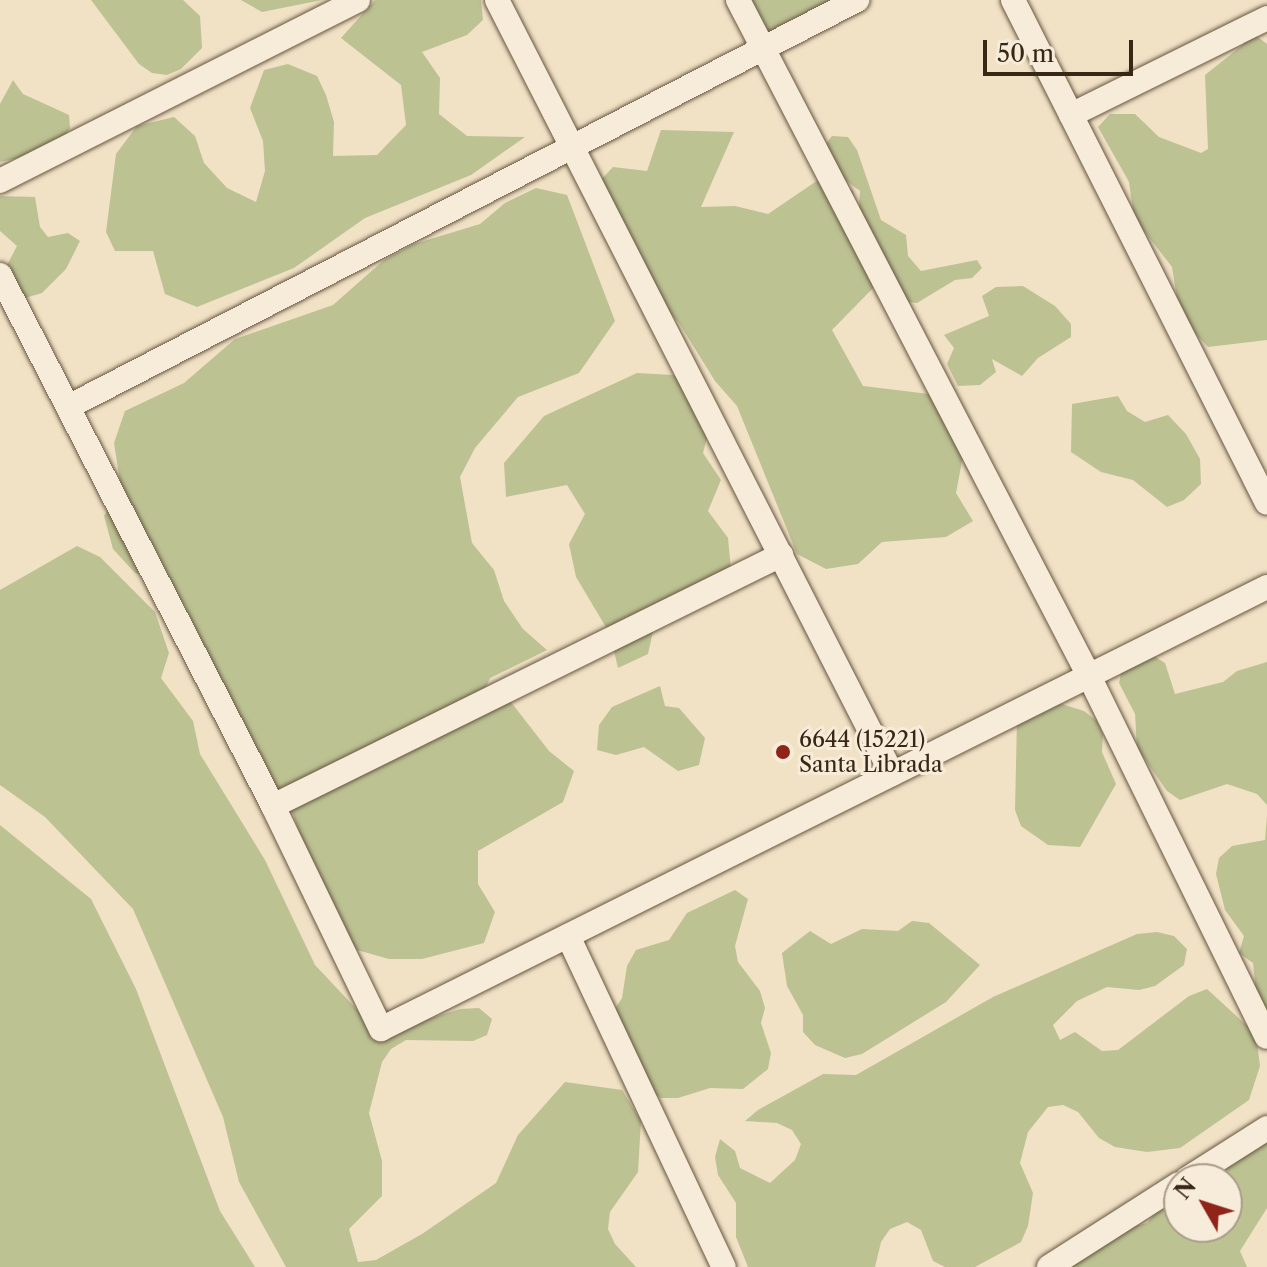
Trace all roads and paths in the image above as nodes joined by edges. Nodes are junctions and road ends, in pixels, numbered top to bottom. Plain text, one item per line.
1 (358, 0) edge
2 (497, 0) edge
3 (738, 0) edge
4 (857, 0) edge
5 (1013, 0) edge
6 (1267, 18) edge
7 (763, 48) junction
8 (1071, 115) junction
9 (572, 147) junction
10 (0, 181) edge
11 (0, 275) edge
12 (70, 406) junction
13 (1267, 503) edge
14 (781, 555) junction
15 (1267, 587) edge
16 (1089, 676) junction
17 (892, 774) junction
18 (273, 806) junction
19 (568, 936) junction
20 (1267, 1037) edge
21 (1267, 1128) edge
22 (1212, 1163) edge
23 (1163, 1194) edge
24 (724, 1267) edge
25 (1049, 1267) edge

1 - 10 street
2 - 9 street
3 - 7 street
4 - 7 street
5 - 8 street
6 - 8 street
7 - 9 street
7 - 16 street
8 - 13 street
9 - 12 street
9 - 14 street
11 - 12 street
12 - 18 street
14 - 17 street
14 - 18 street
15 - 16 street
16 - 17 street
16 - 20 street
17 - 19 street
18 - 19 street
19 - 24 street
21 - 22 street
23 - 25 street

